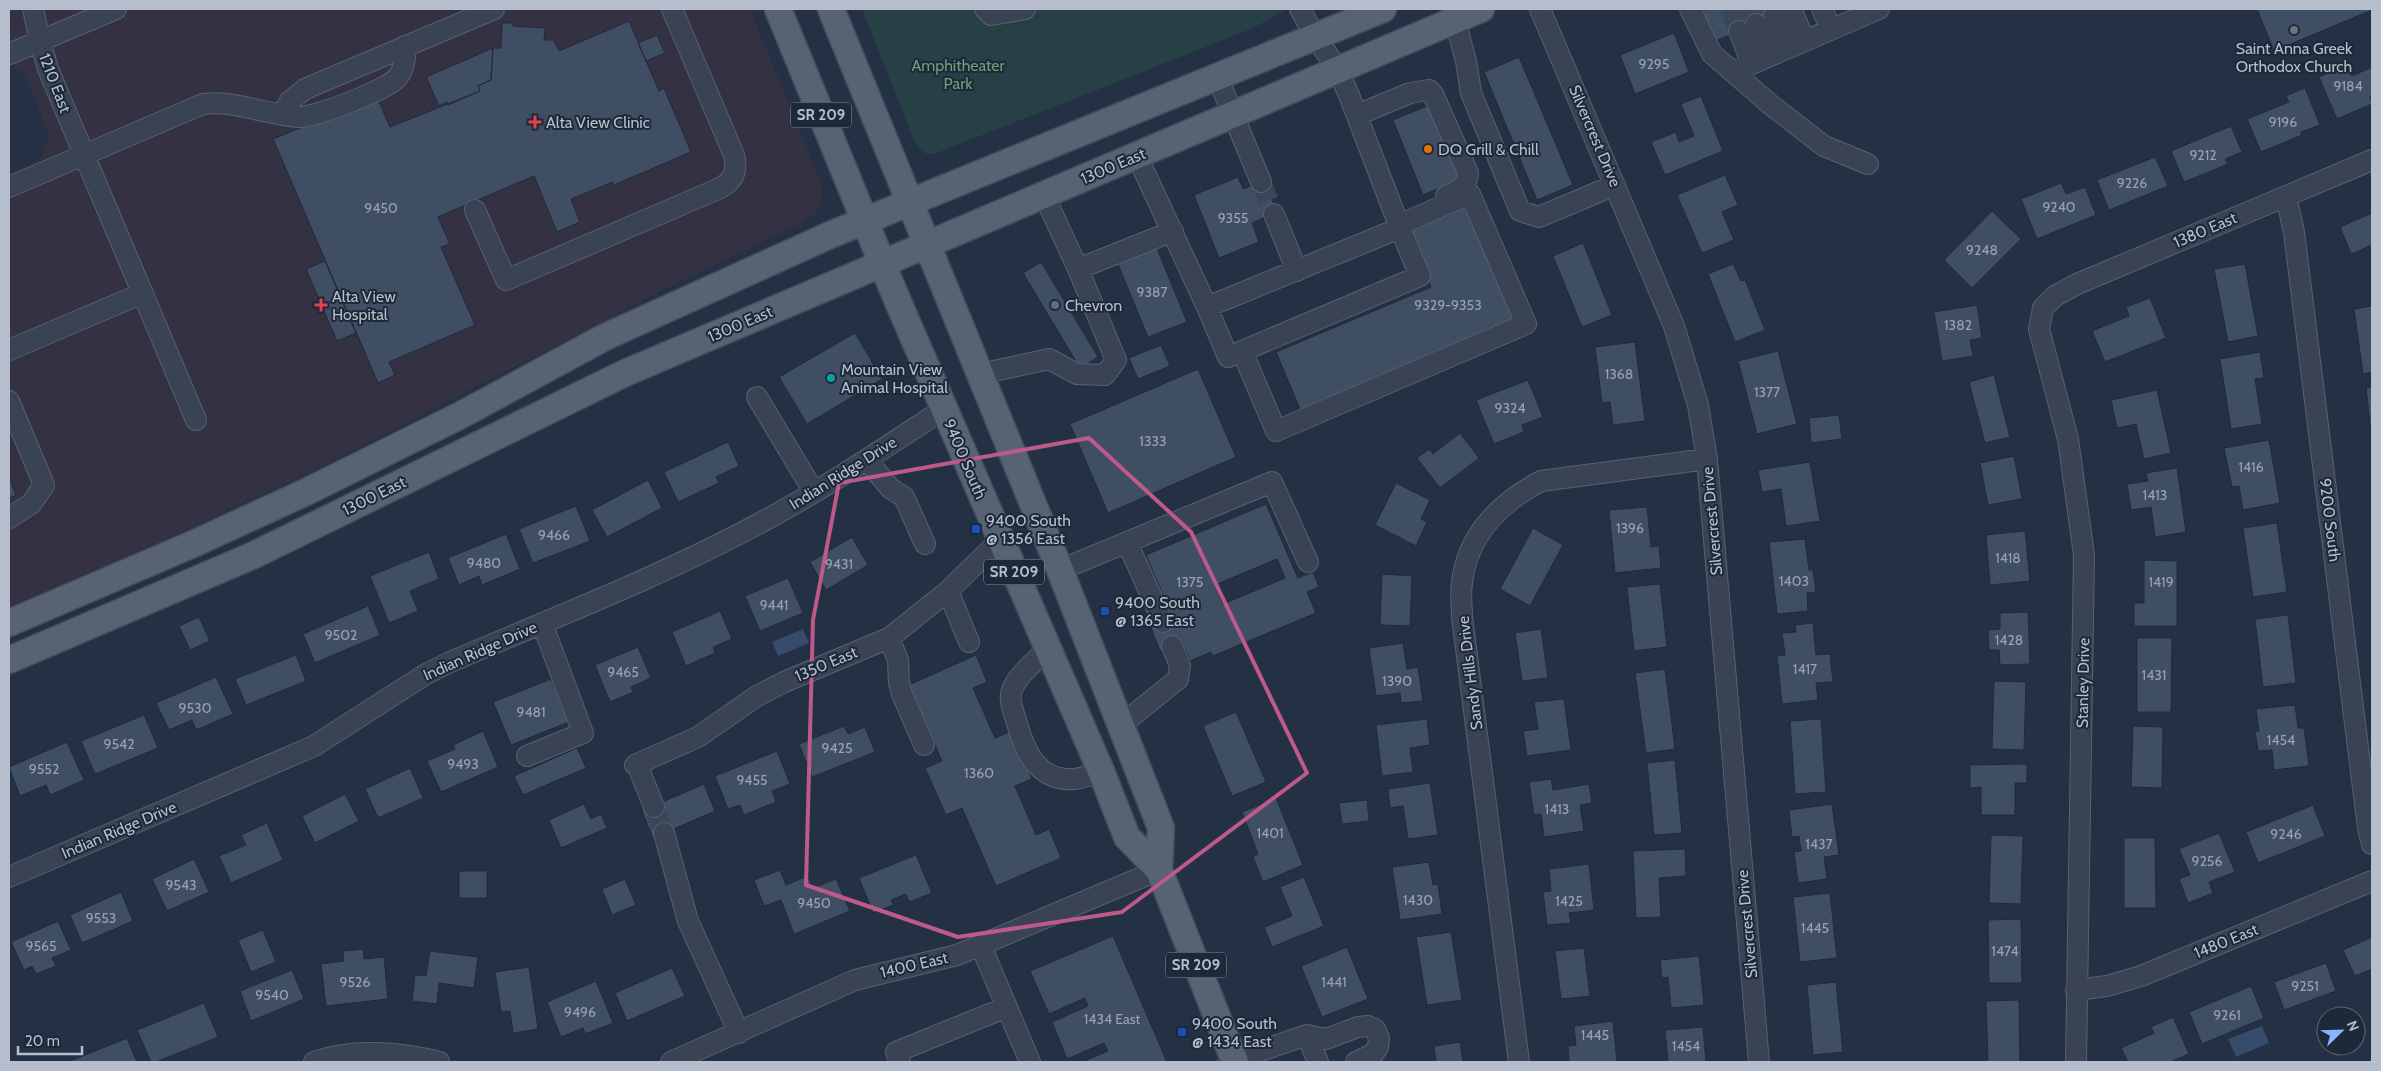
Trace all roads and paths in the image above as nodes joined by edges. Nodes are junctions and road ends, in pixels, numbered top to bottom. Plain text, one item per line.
1 (33, 9) edge
2 (116, 9) edge
3 (494, 9) edge
4 (672, 9) edge
5 (778, 9) edge
6 (831, 9) edge
7 (985, 9) edge
8 (1025, 9) edge
9 (1300, 9) edge
10 (1383, 9) edge
11 (1481, 9) edge
12 (1540, 9) edge
13 (1690, 9) edge
14 (1822, 9) edge
15 (1879, 9) edge
16 (1851, 14) edge
17 (1454, 20) junction
18 (1765, 20) edge
19 (1831, 30) junction
20 (1315, 36) junction
21 (40, 41) junction
22 (405, 46) junction
23 (1778, 52) junction
24 (9, 54) edge
25 (1338, 70) junction
26 (1733, 72) junction
27 (1217, 76) junction
28 (282, 114) junction
29 (1233, 115) junction
30 (1357, 115) junction
31 (84, 155) junction
32 (1137, 156) junction
33 (2372, 160) edge
34 (1868, 164) dead end
35 (1261, 182) tunnel mouth
36 (1615, 185) junction
37 (9, 186) edge
38 (1044, 195) junction
39 (2286, 196) junction
40 (910, 203) junction
41 (475, 210) dead end
42 (1274, 214) tunnel mouth
43 (865, 221) junction
44 (1398, 223) junction
45 (1173, 231) junction
46 (927, 245) junction
47 (883, 264) junction
48 (1078, 269) junction
49 (1297, 270) junction
50 (143, 293) junction
51 (1208, 307) junction
52 (2043, 308) joint
53 (9, 350) edge
54 (1242, 351) junction
55 (980, 374) junction
56 (757, 397) dead end
57 (9, 400) edge
58 (944, 409) junction
59 (196, 420) dead end
60 (1707, 459) junction
61 (867, 460) junction
62 (814, 492) junction
63 (9, 518) edge
64 (1000, 540) junction
65 (1127, 542) junction
66 (925, 544) dead end
67 (1308, 562) dead end
68 (1060, 570) junction
69 (948, 591) junction
70 (1163, 622) dead end
71 (9, 623) edge
72 (542, 623) junction
73 (889, 638) junction
74 (970, 642) dead end
75 (1172, 646) dead end
76 (1047, 649) junction
77 (9, 660) edge
78 (1121, 725) junction
79 (924, 745) dead end
80 (527, 756) dead end
81 (1101, 771) junction
82 (654, 807) tunnel mouth
83 (664, 833) tunnel mouth
84 (2372, 844) edge
85 (1159, 870) junction
86 (9, 877) edge
87 (2372, 881) edge
88 (981, 946) junction
89 (2076, 990) junction
90 (1007, 1007) junction
91 (739, 1033) junction
92 (1307, 1035) junction
93 (1233, 1061) edge
94 (314, 1062) edge
95 (439, 1062) edge
96 (671, 1062) edge
97 (900, 1062) edge
98 (1030, 1062) edge
99 (1318, 1062) edge
100 (1356, 1062) edge
101 (1519, 1062) edge
102 (1759, 1062) edge
103 (2076, 1062) edge

1 - 21 street, 1210 East
2 - 21 street
3 - 22 street
4 - 41 street
5 - 43 main road, 9400 South / SR 209
6 - 40 main road, 9400 South / SR 209
7 - 8 street
9 - 20 street
10 - 20 main road, 1300 East
11 - 17 main road, 1300 East
12 - 36 street, Silvercrest Drive
13 - 26 street
14 - 19 street
15 - 16 street
16 - 19 street
17 - 25 main road, 1300 East
17 - 36 street
18 - 23 street
18 - 23 street
19 - 23 street
20 - 25 street
20 - 27 main road, 1300 East
21 - 24 street
21 - 31 street, 1210 East
22 - 28 street
22 - 28 street
23 - 26 street
25 - 29 main road, 1300 East
25 - 30 street
26 - 34 street
27 - 29 street
27 - 40 main road, 1300 East
28 - 31 street
29 - 32 main road, 1300 East
29 - 35 street
30 - 44 street
30 - 44 street
31 - 37 street
31 - 50 street, 1210 East
32 - 38 main road, 1300 East
32 - 45 street
33 - 39 street, 1380 East
36 - 60 street, Silvercrest Drive
38 - 46 main road, 1300 East
38 - 48 street
39 - 52 street, 1380 East
39 - 84 street, 9200 South
40 - 43 main road, 1300 East
40 - 46 main road, 9400 South / SR 209
42 - 49 street
43 - 47 main road, 9400 South / SR 209
43 - 71 main road, 1300 East
44 - 49 street
44 - 54 street
44 - 54 street
45 - 48 street
45 - 51 street
46 - 47 main road, 1300 East
46 - 55 main road, 9400 South / SR 209
47 - 58 main road, 9400 South / SR 209
47 - 77 main road, 1300 East
48 - 55 street
49 - 51 street
50 - 53 street
50 - 59 street, 1210 East
51 - 54 street
52 - 89 street, Stanley Drive
55 - 68 main road, 9400 South / SR 209
56 - 62 street
57 - 63 street
58 - 61 street, Indian Ridge Drive
58 - 64 main road, 9400 South / SR 209
60 - 101 street, Sandy Hills Drive
60 - 102 street, Silvercrest Drive
61 - 62 street, Indian Ridge Drive
61 - 66 street
62 - 72 street, Indian Ridge Drive
64 - 69 street, 1350 East
64 - 76 main road, 9400 South / SR 209
65 - 67 street
65 - 68 street
65 - 70 street
68 - 78 main road, 9400 South / SR 209
69 - 73 street, 1350 East
69 - 74 street
72 - 80 street
72 - 86 street, Indian Ridge Drive
73 - 79 street
73 - 82 street, 1350 East
75 - 78 street
76 - 81 main road, 9400 South / SR 209
76 - 81 street
78 - 85 main road, 9400 South / SR 209
81 - 85 main road, 9400 South / SR 209
83 - 91 street
85 - 88 street, 1400 East
85 - 93 main road, 9400 South / SR 209
87 - 89 street, 1480 East
88 - 90 street
88 - 91 street, 1400 East
89 - 103 street, Stanley Drive
90 - 97 street
90 - 98 street
91 - 96 street, 1400 East
92 - 93 street
92 - 99 street
92 - 100 street
94 - 95 street

